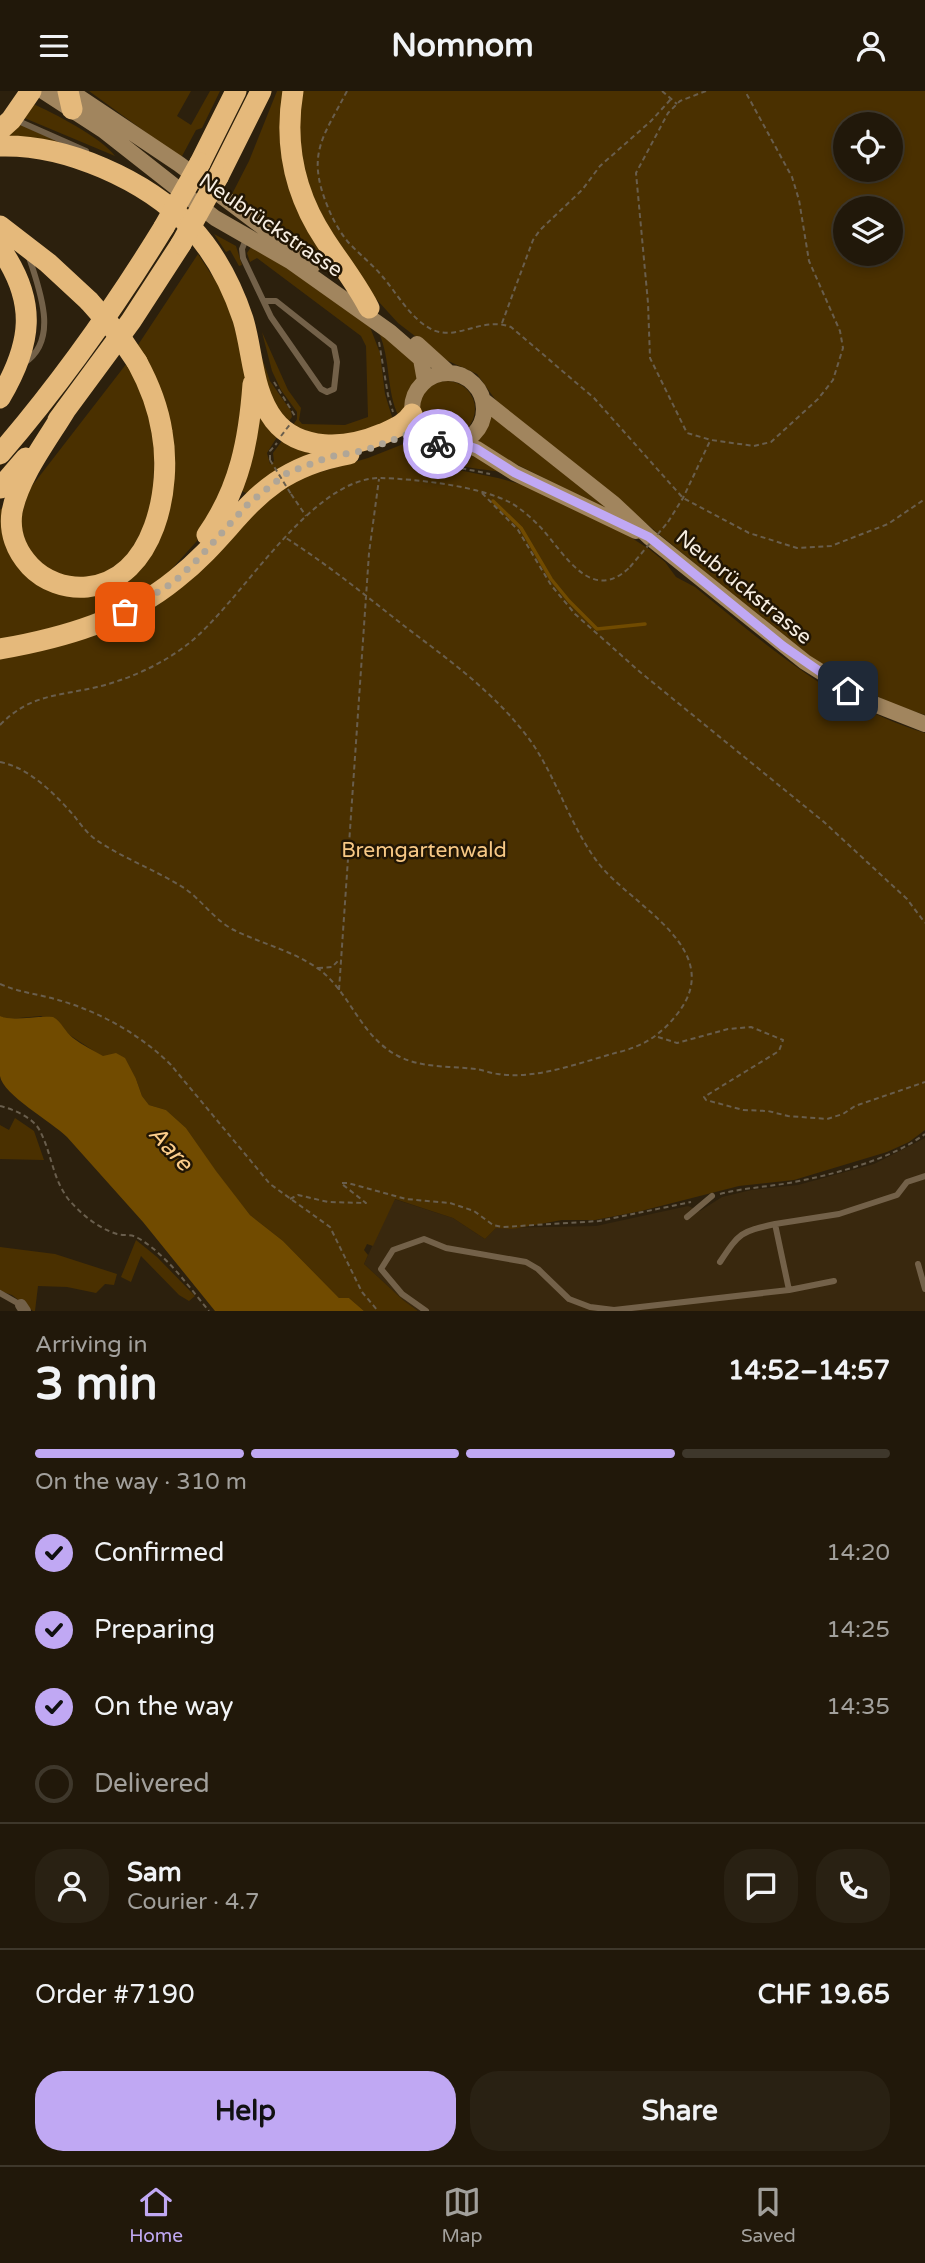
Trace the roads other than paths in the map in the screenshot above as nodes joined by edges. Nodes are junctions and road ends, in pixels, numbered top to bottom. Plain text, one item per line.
1 (31, 91) edge
2 (43, 91) edge
3 (236, 91) edge
4 (261, 91) edge
5 (293, 91) edge
6 (70, 97) edge
7 (4, 125) edge
8 (0, 146) edge
9 (98, 156) dead end
10 (110, 162) dead end
11 (135, 181) junction
12 (0, 226) edge
13 (247, 237) junction
14 (26, 245) junction
15 (0, 248) edge
16 (0, 261) edge
17 (264, 301) junction
18 (369, 308) junction
19 (23, 342) junction
20 (17, 365) junction
21 (452, 369) junction
22 (254, 372) junction
23 (425, 381) junction
24 (485, 395) junction
25 (0, 398) edge
26 (66, 409) junction
27 (404, 416) junction
28 (415, 437) junction
29 (460, 443) junction
30 (0, 454) edge
31 (0, 488) edge
32 (649, 537) junction
33 (151, 595) junction
34 (0, 649) edge
35 (925, 724) edge
36 (925, 1176) edge
37 (712, 1196) road end
38 (687, 1217) dead end
39 (775, 1224) junction
40 (720, 1262) dead end
41 (918, 1264) edge
42 (834, 1281) dead end
43 (925, 1289) edge
44 (789, 1290) junction
45 (0, 1293) edge
46 (23, 1308) edge
47 (646, 1310) edge
48 (426, 1311) edge

1 - 7 highway
2 - 6 main road, Neubrückstrasse
3 - 30 highway, bridge
4 - 26 highway, bridge
5 - 18 highway
6 - 13 main road, Neubrückstrasse
6 - 18 main road, Neubrückstrasse
7 - 9 lane
8 - 11 highway
10 - 11 lane
11 - 22 highway
12 - 14 highway
13 - 17 lane
13 - 23 main road, Neubrückstrasse
14 - 20 lane
14 - 26 highway, bridge
15 - 19 highway
16 - 19 highway
17 - 17 lane
18 - 21 main road, Neubrückstrasse
19 - 20 highway
20 - 25 highway
21 - 23 main road
21 - 24 main road
22 - 27 highway
22 - 33 highway
23 - 27 main road
24 - 29 main road
24 - 32 main road, Neubrückstrasse
26 - 31 highway
27 - 28 main road
28 - 29 main road
28 - 33 highway
29 - 32 main road, Neubrückstrasse
32 - 35 main road, Neubrückstrasse
33 - 34 highway
36 - 39 lane
37 - 38 lane
39 - 40 lane
39 - 44 lane
41 - 43 lane
42 - 44 lane
44 - 47 lane
45 - 46 lane
47 - 48 lane

